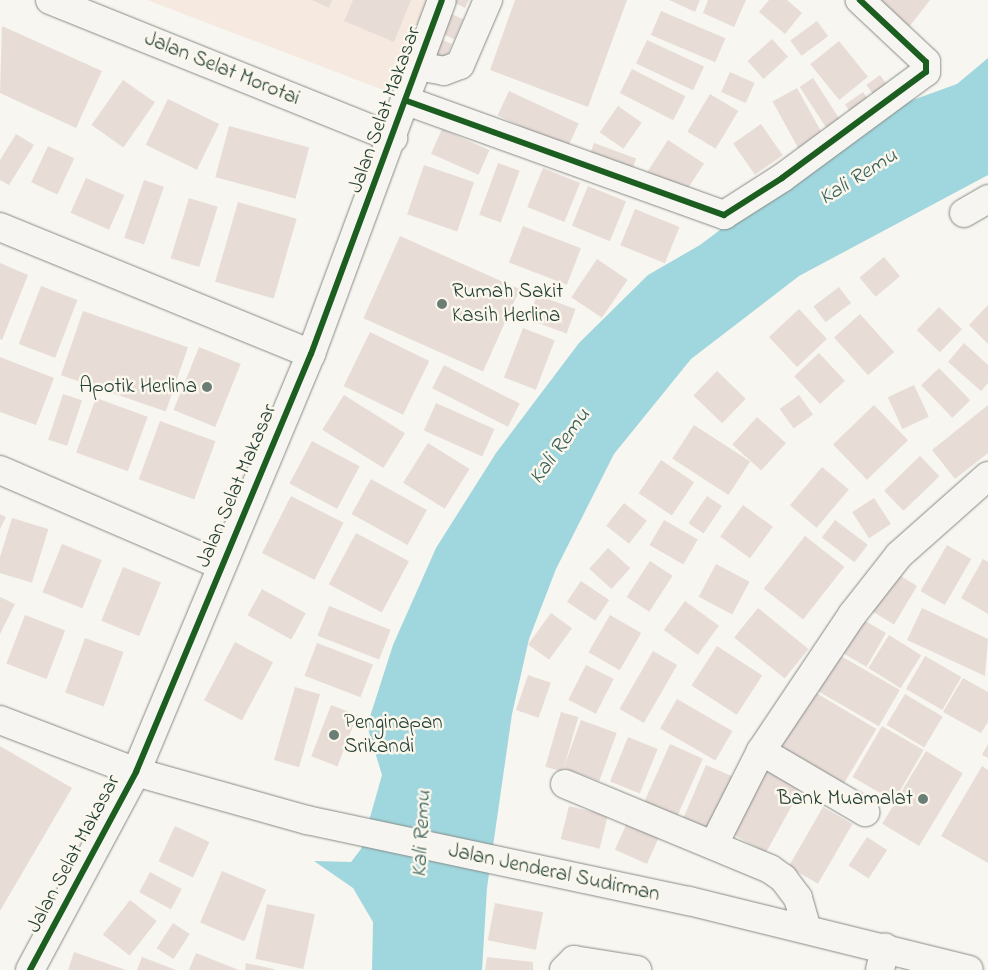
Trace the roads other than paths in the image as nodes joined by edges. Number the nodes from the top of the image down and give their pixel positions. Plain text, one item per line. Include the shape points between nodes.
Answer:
1 (50, 0) edge
2 (442, 0) edge
3 (488, 0) edge
4 (860, 0) edge
5 (417, 66) junction
6 (407, 101) junction
7 (393, 138) junction
8 (988, 199) edge
9 (964, 213) dead end
10 (0, 227) edge
11 (311, 354) junction
12 (0, 470) edge
13 (988, 476) edge
14 (221, 565) junction
15 (0, 720) edge
16 (761, 751) junction
17 (136, 772) junction
18 (565, 784) dead end
19 (865, 812) dead end
20 (714, 844) junction
21 (807, 929) junction
22 (882, 959) edge
23 (30, 970) edge
24 (564, 970) edge
25 (637, 970) edge
26 (969, 970) edge

1 - 7 street, Jalan Selat Morotai
2 - 5 street, Jalan Selat Makasar
3 - 5 street via 460,65 444,71
4 - 6 street via 926,62 926,72 782,178 724,215
5 - 6 street, Jalan Selat Makasar
6 - 7 street, Jalan Selat Makasar
7 - 11 street, Jalan Selat Makasar
8 - 9 street
10 - 11 street
11 - 14 street, Jalan Selat Makasar
12 - 14 street
13 - 16 street via 899,556 818,662
14 - 17 street, Jalan Selat Makasar
15 - 17 street, Jalan Jenderal Sudirman
16 - 19 street
16 - 20 street
17 - 21 street, Jalan Jenderal Sudirman via 307,820
17 - 23 street, Jalan Selat Makasar
18 - 20 street
20 - 21 street via 783,878 798,898
21 - 22 street, Jalan Jenderal Sudirman
22 - 26 street, Jalan Jenderal Sudirman
24 - 25 street via 574,960

